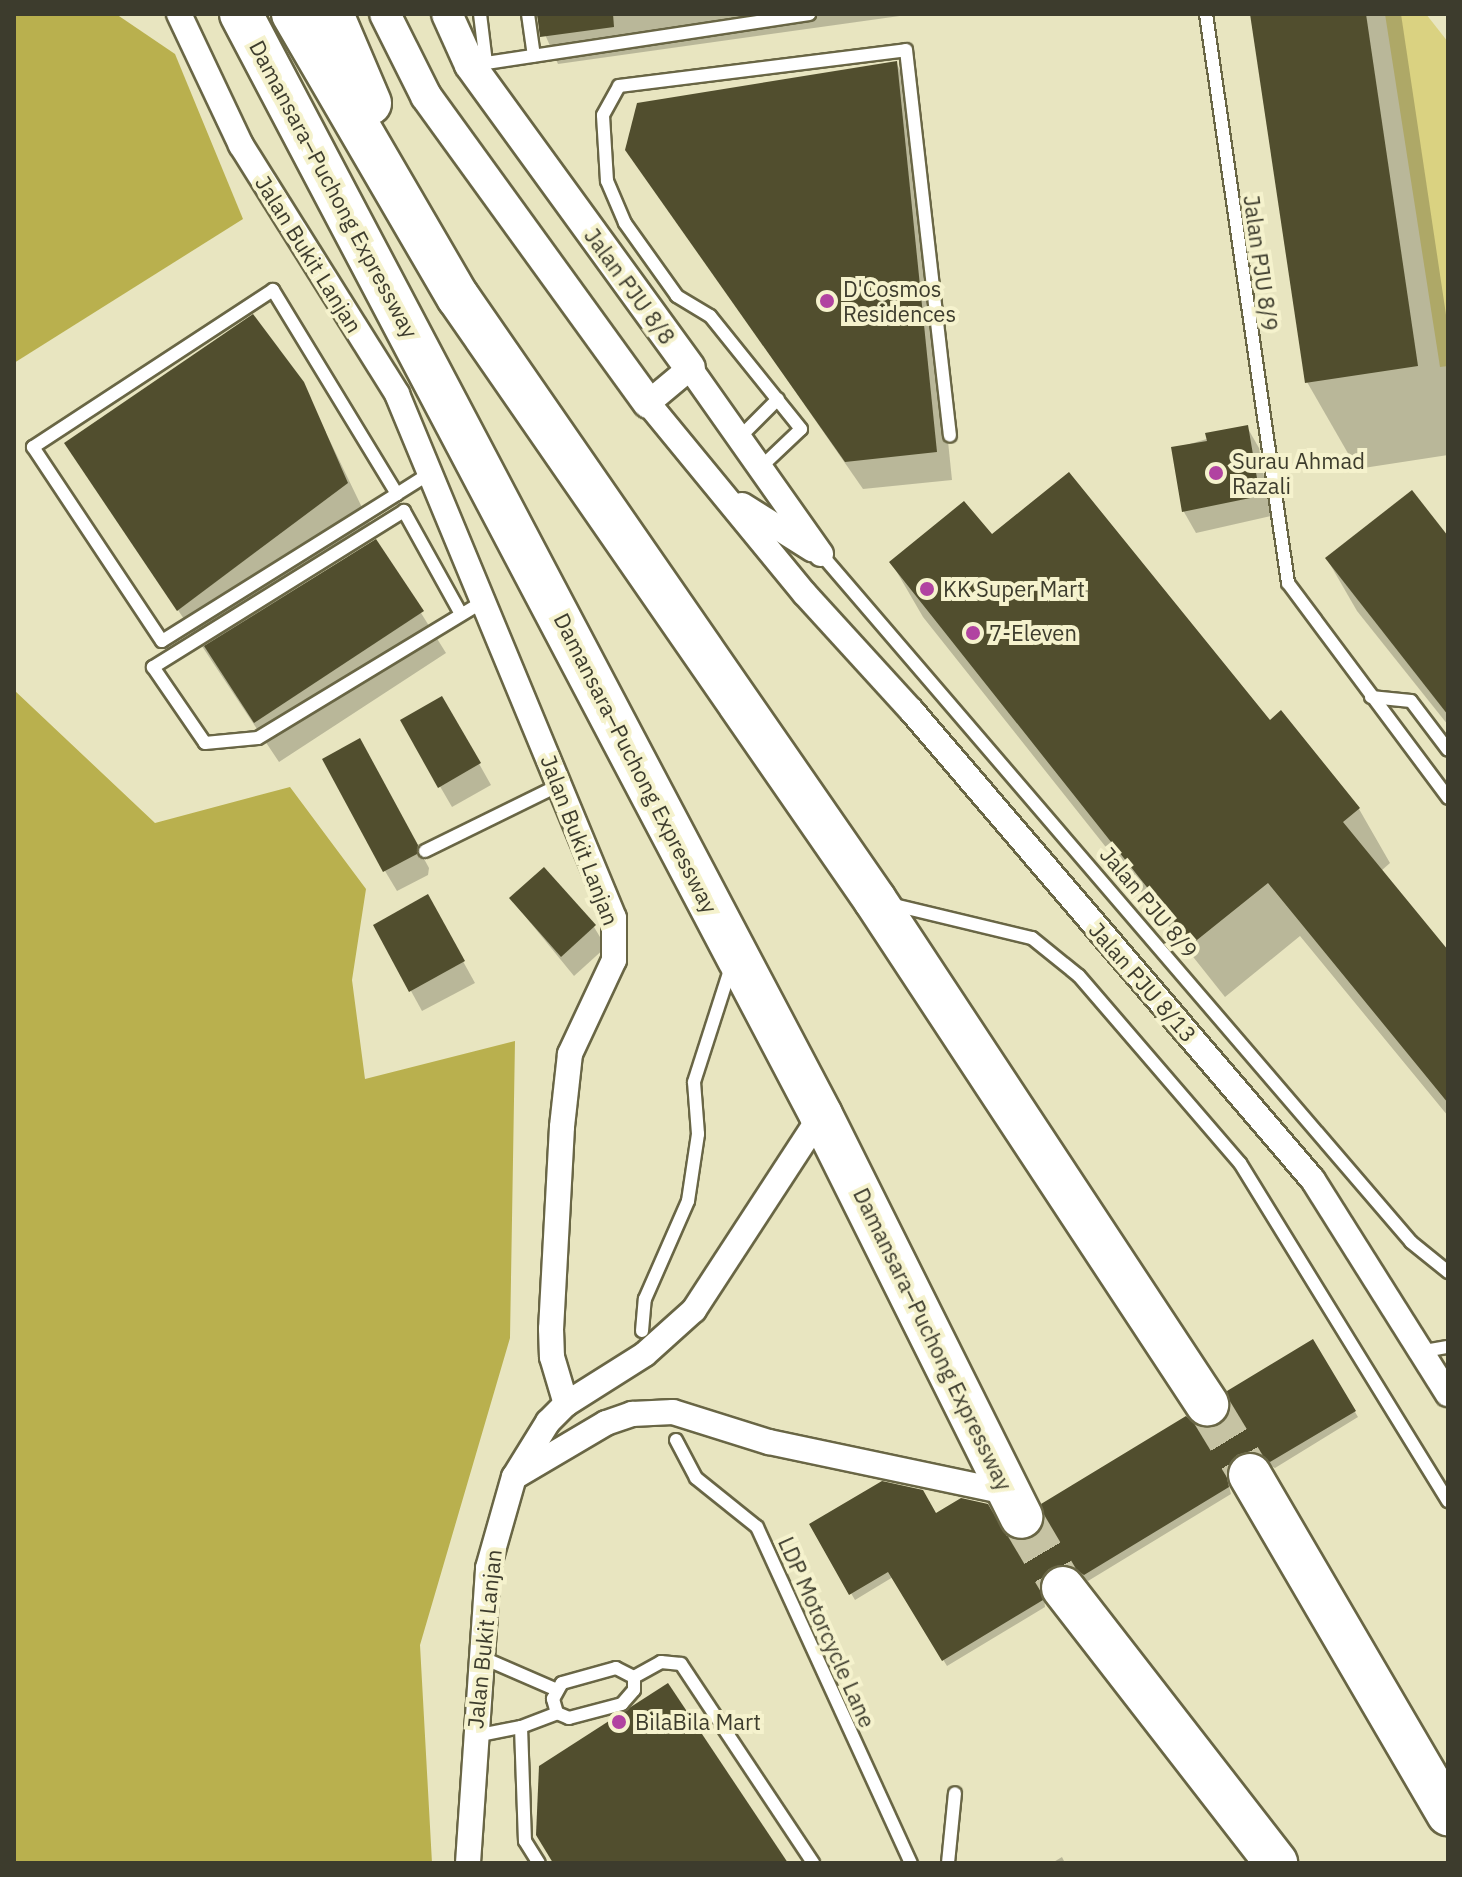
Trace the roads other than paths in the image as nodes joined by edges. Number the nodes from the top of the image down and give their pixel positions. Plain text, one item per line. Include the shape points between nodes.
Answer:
1 (179, 14) edge
2 (241, 14) edge
3 (293, 14) edge
4 (332, 14) edge
5 (385, 14) edge
6 (447, 14) edge
7 (480, 14) edge
8 (528, 14) edge
9 (809, 14) edge
10 (1206, 14) edge
11 (534, 56) junction
12 (478, 64) junction
13 (458, 297) junction
14 (690, 368) junction
15 (778, 399) junction
16 (648, 403) junction
17 (950, 435) dead end
18 (739, 438) junction
19 (700, 466) junction
20 (432, 472) junction
21 (764, 473) junction
22 (397, 494) junction
23 (787, 532) junction
24 (821, 554) junction
25 (805, 594) junction
26 (484, 601) junction
27 (461, 614) junction
28 (1371, 697) junction
29 (1448, 750) edge
30 (559, 785) junction
31 (1448, 798) edge
32 (425, 851) dead end
33 (875, 900) junction
34 (735, 955) junction
35 (821, 1115) junction
36 (1448, 1272) edge
37 (642, 1331) dead end
38 (1448, 1347) edge
39 (1419, 1352) junction
40 (1448, 1394) edge
41 (566, 1404) junction
42 (1207, 1404) tunnel mouth
43 (676, 1440) dead end
44 (1250, 1475) tunnel mouth
45 (514, 1477) junction
46 (1448, 1501) edge
47 (1015, 1505) joint
48 (1063, 1588) tunnel mouth
49 (481, 1657) junction
50 (634, 1677) junction
51 (555, 1689) junction
52 (557, 1713) junction
53 (521, 1727) junction
54 (474, 1736) junction
55 (955, 1793) dead end
56 (1448, 1814) edge
57 (468, 1863) edge
58 (539, 1863) edge
59 (813, 1863) edge
60 (911, 1863) edge
61 (948, 1863) edge
62 (1276, 1863) edge

1 - 20 street, Jalan Bukit Lanjan via 241,145 397,394
2 - 34 highway, Damansara–Puchong Expressway
3 - 13 highway, Damansara–Puchong Expressway
4 - 13 highway
5 - 16 street via 426,96
6 - 12 street, Jalan PJU 8/8
7 - 12 lane
8 - 11 lane
9 - 11 lane
10 - 28 lane, Jalan PJU 8/9 via 1284,569 1303,609
11 - 12 lane
12 - 14 street, Jalan PJU 8/8
13 - 33 highway, Damansara–Puchong Expressway
14 - 16 street
14 - 18 street, Jalan PJU 8/8
15 - 17 lane via 710,316 677,296 625,223 607,181 603,115 619,86 906,50
15 - 18 lane
15 - 21 lane via 801,429
16 - 19 street
18 - 21 street, Jalan PJU 8/8
19 - 23 street via 755,517
19 - 25 street, Jalan PJU 8/13
20 - 22 lane
20 - 26 street, Jalan Bukit Lanjan
21 - 23 street
21 - 24 street, Jalan PJU 8/8
22 - 22 lane via 162,641 33,447 273,290
23 - 24 street
23 - 25 street
24 - 36 lane, Jalan PJU 8/9 via 1411,1242
25 - 39 street, Jalan PJU 8/13 via 1313,1180
26 - 27 lane
26 - 30 street, Jalan Bukit Lanjan
27 - 27 lane via 258,738 205,743 153,667 404,511
28 - 29 lane via 1411,701
28 - 31 lane, Jalan PJU 8/9
30 - 32 lane
30 - 41 street, Jalan Bukit Lanjan via 618,938 604,989 570,1054 565,1098 551,1329 552,1357
33 - 42 highway, Damansara–Puchong Expressway
33 - 46 lane via 1032,938 1079,976 1240,1163
34 - 35 highway, Damansara–Puchong Expressway
34 - 37 lane via 694,1082 698,1134 688,1201 645,1299
35 - 41 street via 694,1310 645,1354
35 - 47 highway, Damansara–Puchong Expressway
38 - 39 lane
39 - 40 street, Jalan PJU 8/13
41 - 45 street, Jalan Bukit Lanjan via 534,1441
43 - 60 lane, LDP Motorcycle Lane via 696,1478 757,1527
44 - 56 highway
45 - 47 street via 606,1423 632,1414 673,1412
45 - 49 street, Jalan Bukit Lanjan via 488,1568
48 - 62 highway
49 - 51 lane
49 - 54 street, Jalan Bukit Lanjan
50 - 51 lane via 616,1668
50 - 52 lane via 634,1690 622,1704 569,1718
50 - 59 lane via 661,1662 681,1664
51 - 52 lane
52 - 53 lane
53 - 54 lane
53 - 58 lane via 525,1841
54 - 57 street, Jalan Bukit Lanjan
55 - 61 lane

